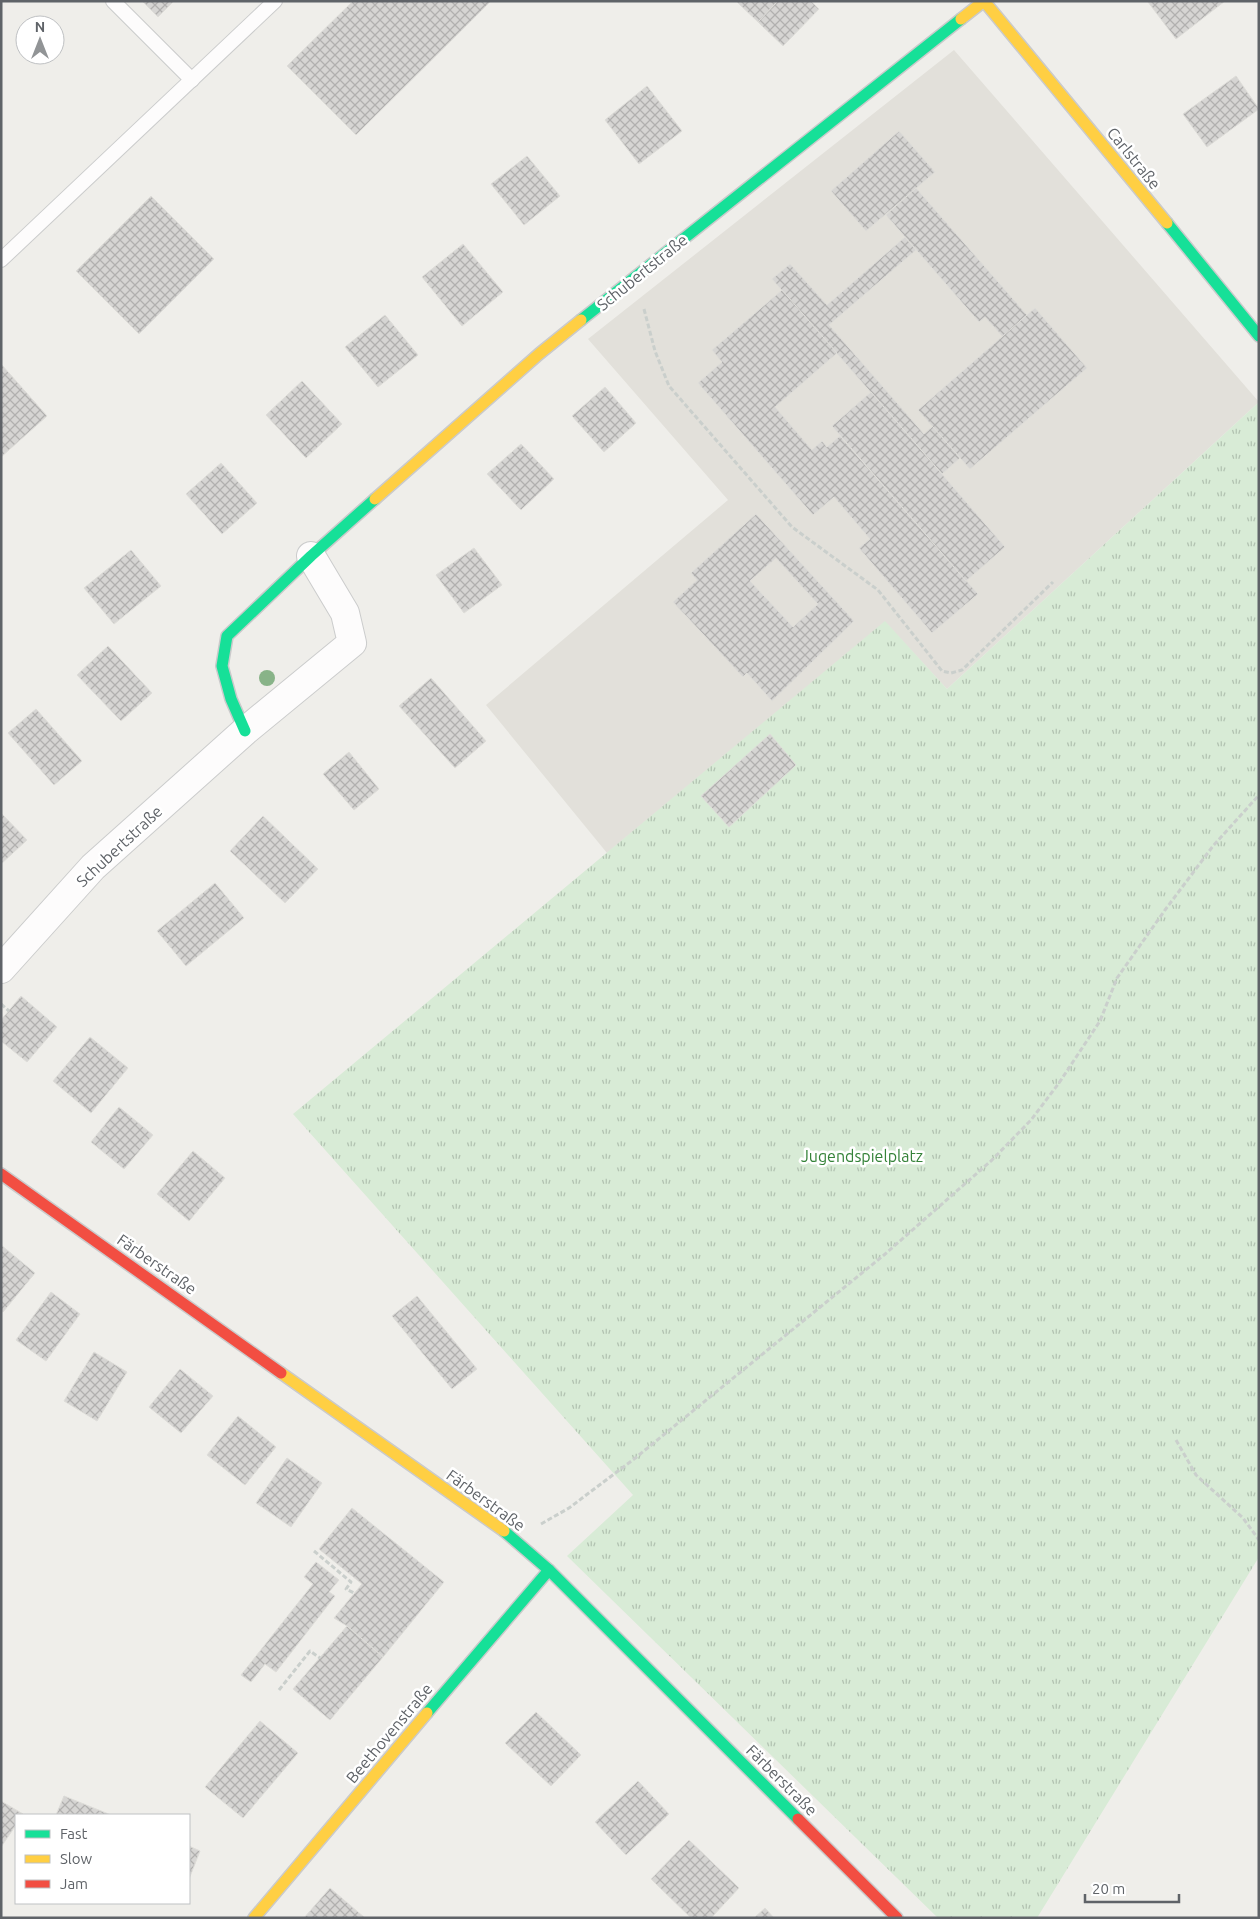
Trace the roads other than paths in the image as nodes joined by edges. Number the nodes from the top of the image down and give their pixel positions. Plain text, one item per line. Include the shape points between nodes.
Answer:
1 (113, 1) edge
2 (275, 1) edge
3 (984, 1) edge
4 (192, 80) junction
5 (1, 260) edge
6 (1259, 336) edge
7 (311, 556) junction
8 (245, 731) junction
9 (1, 969) edge
10 (1, 1174) edge
11 (549, 1570) junction
12 (254, 1918) edge
13 (897, 1918) edge

1 - 4 lane
2 - 4 lane
3 - 6 street, Carlstraße
3 - 7 street, Schubertstraße via 539,354
4 - 5 lane
7 - 8 street, Schubertstraße via 227,636 222,666 231,699
7 - 8 street, Schubertstraße via 345,613 352,643
8 - 9 street, Schubertstraße via 93,867
10 - 11 street, Färberstraße via 515,1539
11 - 12 street, Beethovenstraße
11 - 13 street, Färberstraße

